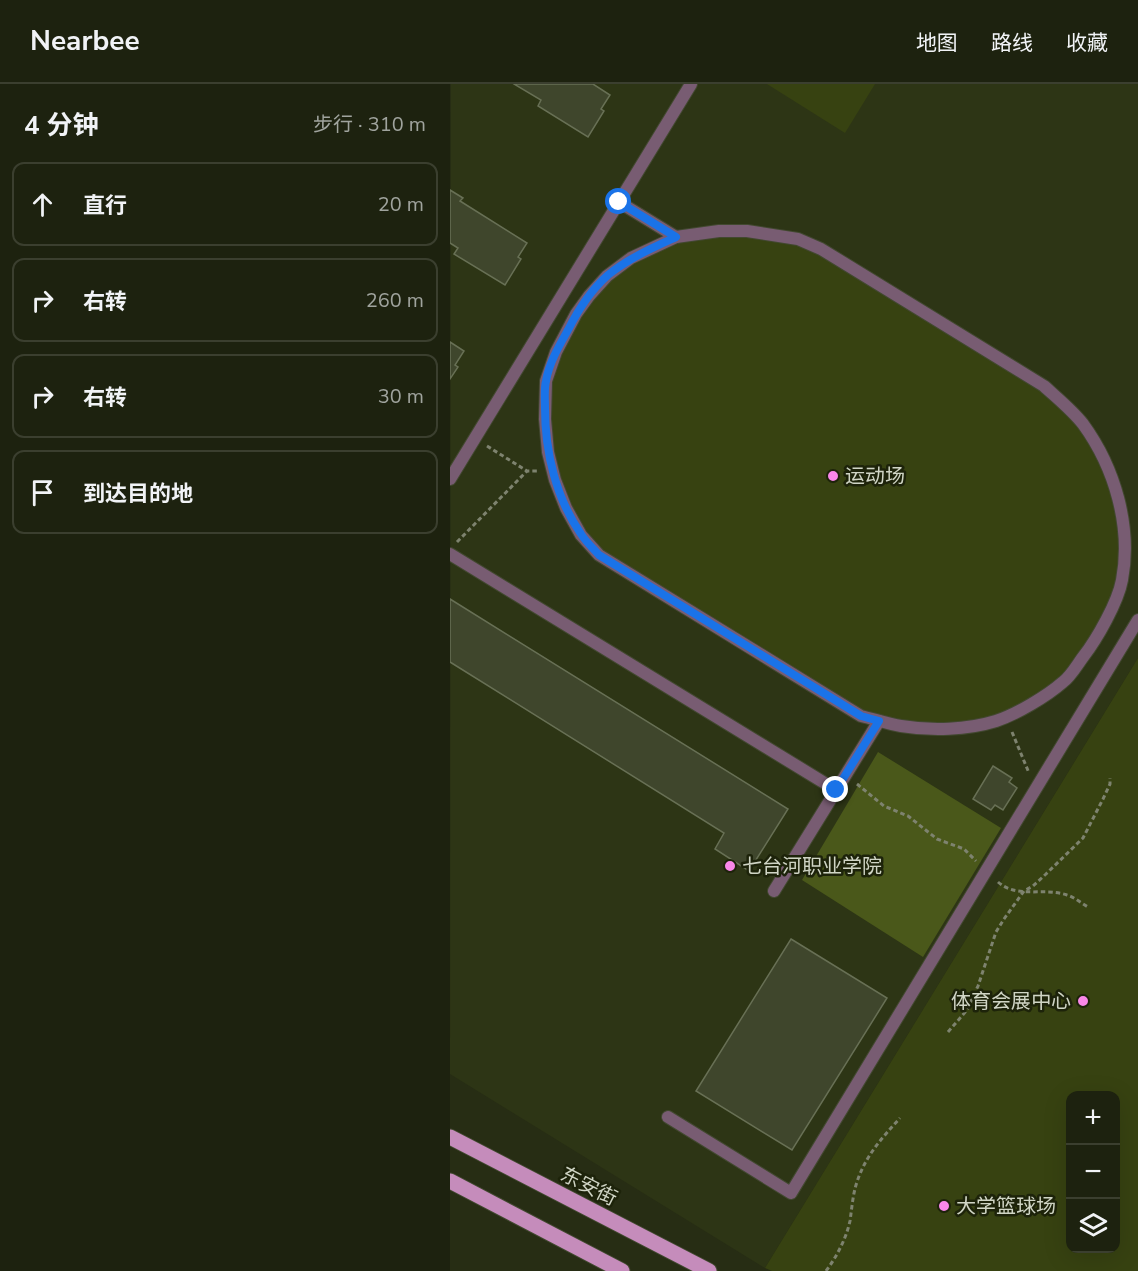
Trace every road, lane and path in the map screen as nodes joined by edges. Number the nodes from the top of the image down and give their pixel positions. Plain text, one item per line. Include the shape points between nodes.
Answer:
1 (691, 84) edge
2 (619, 202) junction
3 (676, 237) junction
4 (475, 438) junction
5 (527, 471) junction
6 (553, 472) junction
7 (450, 479) edge
8 (450, 549) edge
9 (450, 554) edge
10 (1138, 620) edge
11 (1006, 716) junction
12 (879, 721) junction
13 (846, 776) junction
14 (1110, 778) dead end
15 (1036, 788) junction
16 (836, 790) junction
17 (986, 871) junction
18 (774, 891) dead end
19 (1024, 891) junction
20 (1088, 907) dead end
21 (948, 1032) dead end
22 (668, 1117) dead end
23 (900, 1118) dead end
24 (450, 1137) edge
25 (450, 1181) edge
26 (622, 1271) edge
27 (709, 1271) edge
28 (826, 1271) edge

1 - 2 street
2 - 3 street
2 - 4 street
3 - 6 street via 631,258 607,276 576,314 556,352 546,381 545,419
3 - 11 street via 747,231 798,239 821,249 1044,386 1083,424 1117,493 1125,548 1122,582 1104,625 1065,681
4 - 5 path
4 - 7 street
5 - 6 path
5 - 8 path
6 - 12 street via 566,508 581,535 599,555 861,716
9 - 16 street
10 - 15 street
11 - 12 street via 942,729
11 - 15 path
12 - 13 street
13 - 16 street
13 - 17 path via 884,806 908,816 937,839 964,849
14 - 19 path via 1083,838
15 - 17 street
16 - 18 street
17 - 19 path via 1008,889
17 - 22 street via 791,1194
19 - 20 path via 1069,895
19 - 21 path via 996,932 967,1010
23 - 28 path via 868,1155 857,1181 849,1223
24 - 27 main road, 东安街
25 - 26 main road

